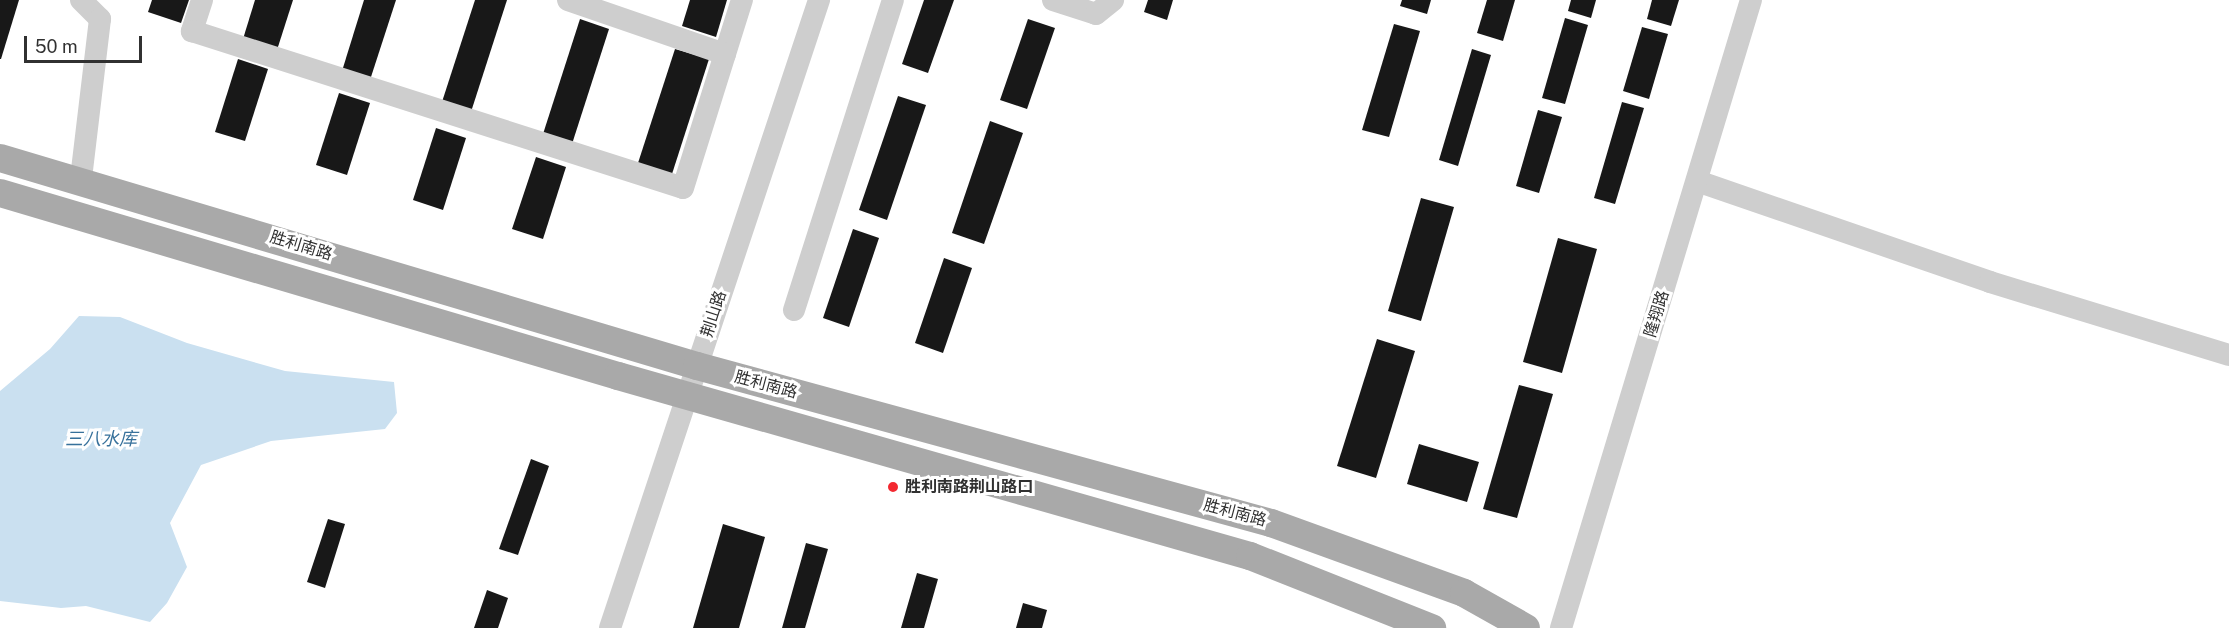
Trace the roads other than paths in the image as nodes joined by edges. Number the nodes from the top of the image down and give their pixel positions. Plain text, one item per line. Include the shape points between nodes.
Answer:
1 (81, 0) edge
2 (202, 0) edge
3 (568, 0) edge
4 (742, 0) edge
5 (819, 0) edge
6 (893, 0) edge
7 (1053, 0) edge
8 (1113, 0) edge
9 (1751, 0) edge
10 (725, 54) junction
11 (0, 158) edge
12 (81, 179) junction
13 (1697, 181) junction
14 (0, 193) edge
15 (794, 310) dead end
16 (2229, 355) edge
17 (697, 366) junction
18 (687, 396) junction
19 (610, 628) edge
20 (1432, 628) edge
21 (1526, 628) edge
22 (1561, 628) edge

1 - 12 street via 100,19
2 - 10 street via 192,32 683,188
3 - 10 street
4 - 10 street
5 - 17 street, 荆山路
6 - 15 street
7 - 8 street via 1096,14
9 - 13 street, 隆翔路
11 - 12 main road, 胜利南路
12 - 17 main road, 胜利南路
13 - 16 street via 1990,282
13 - 22 street, 隆翔路
14 - 18 main road, 胜利南路
17 - 18 street, 荆山路
17 - 21 main road, 胜利南路 via 1271,523 1464,593
18 - 19 street, 荆山路
18 - 20 main road, 胜利南路 via 1251,556

